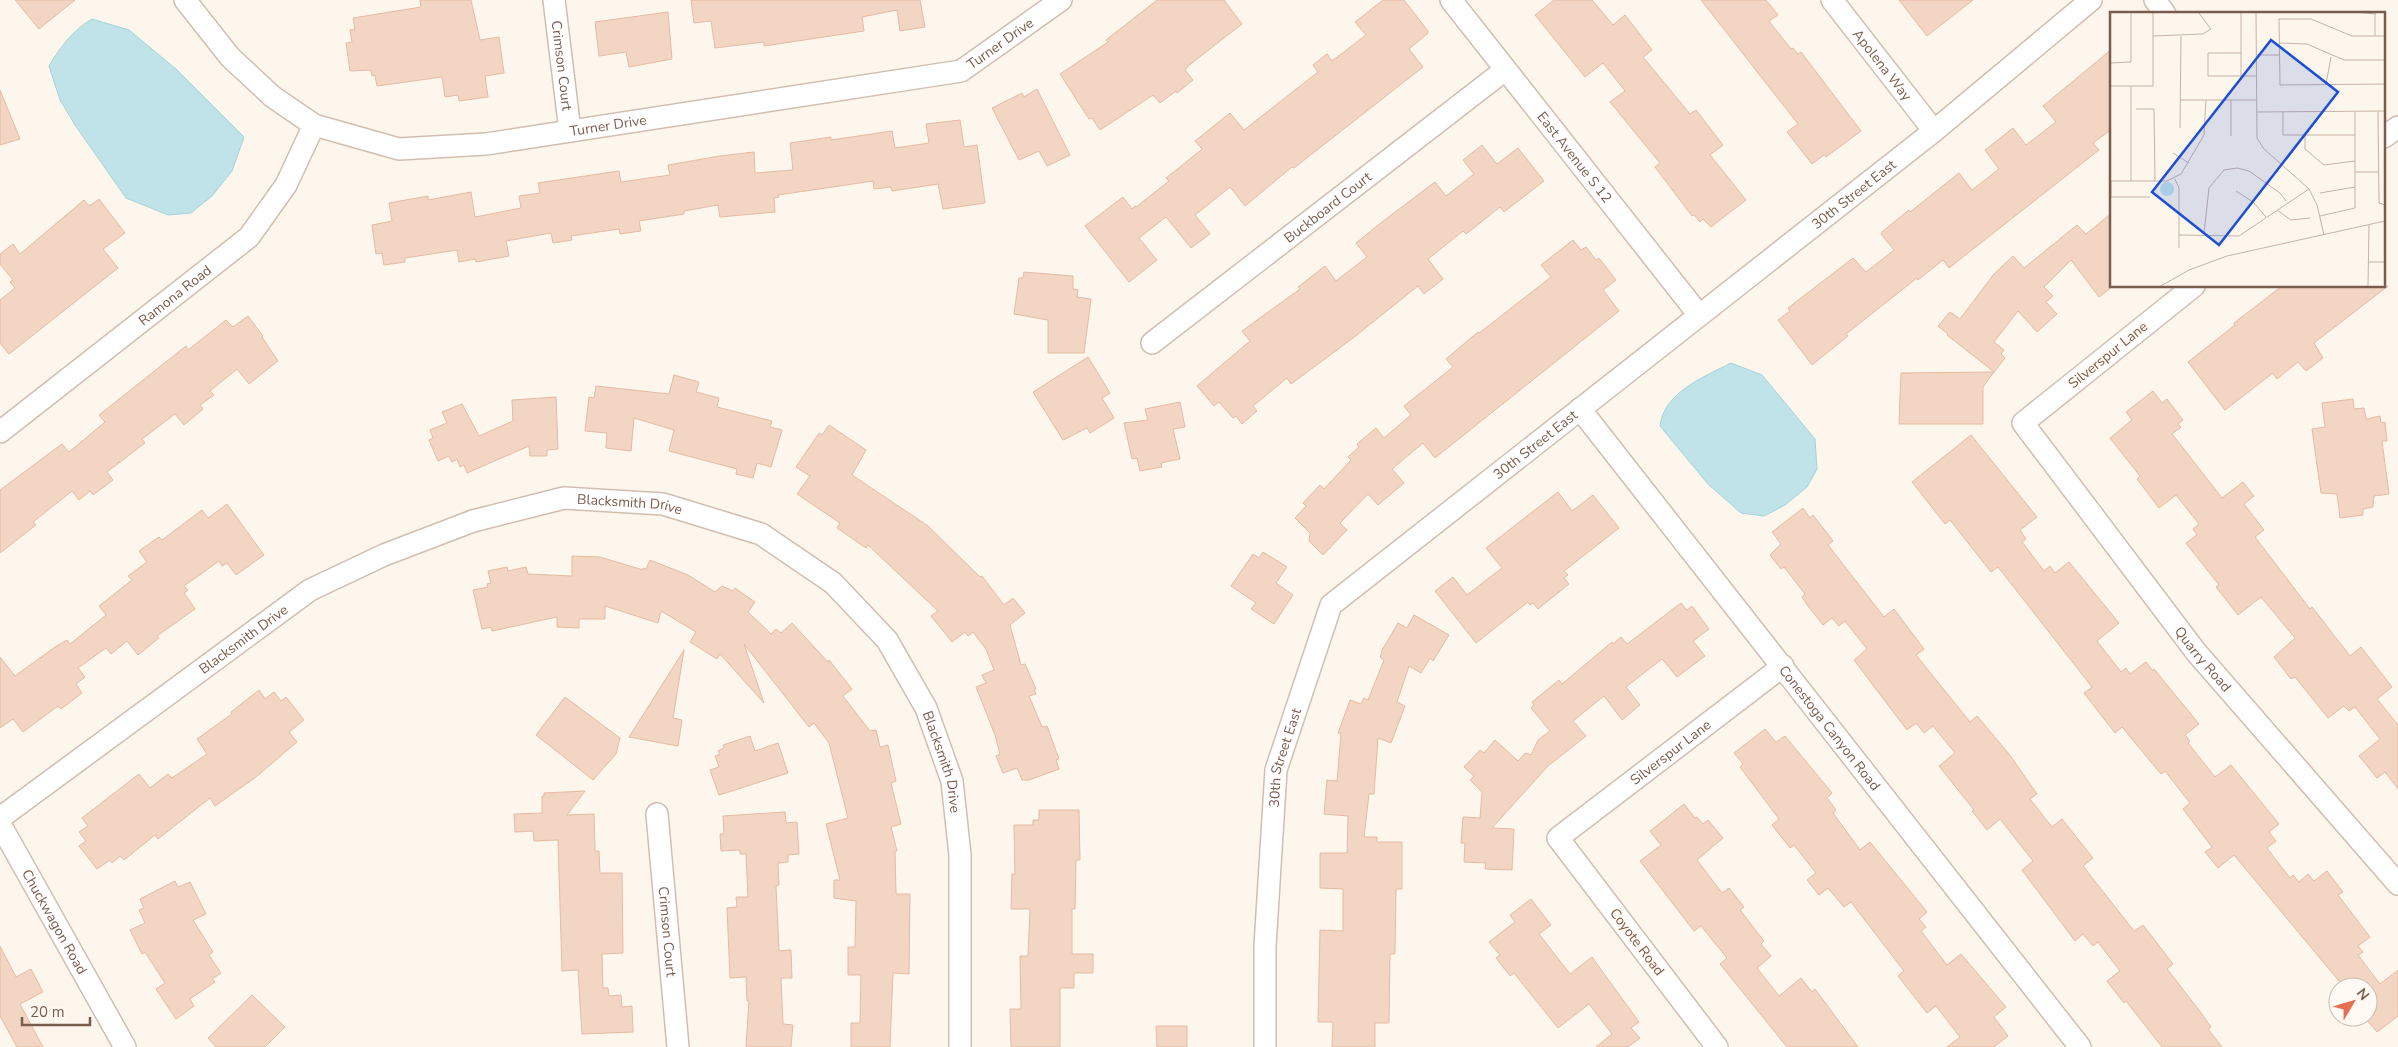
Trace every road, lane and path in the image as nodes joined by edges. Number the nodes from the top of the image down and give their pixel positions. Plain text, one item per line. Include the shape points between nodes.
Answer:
1 (185, 0) edge
2 (554, 0) edge
3 (1061, 0) edge
4 (1451, 0) edge
5 (1832, 0) edge
6 (2091, 0) edge
7 (2155, 0) edge
8 (2164, 12) edge
9 (1505, 70) junction
10 (314, 125) junction
11 (2398, 127) edge
12 (570, 131) junction
13 (1934, 131) junction
14 (2386, 136) edge
15 (2192, 288) edge
16 (1699, 315) junction
17 (1152, 343) dead end
18 (1580, 409) junction
19 (2023, 423) joint
20 (0, 432) edge
21 (1783, 666) junction
22 (657, 814) dead end
23 (0, 818) edge
24 (0, 824) edge
25 (1558, 838) joint
26 (2394, 872) edge
27 (125, 1047) edge
28 (678, 1047) edge
29 (960, 1047) edge
30 (1265, 1047) edge
31 (1717, 1047) edge
32 (2080, 1047) edge

1 - 10 street, Turner Drive via 230,57 273,97
2 - 12 street, Crimson Court
3 - 12 street, Turner Drive via 961,71
4 - 9 street, East Avenue S 12
5 - 13 street, Apolena Way
6 - 13 street, 30th Street East
7 - 8 street
9 - 16 street, East Avenue S 12
9 - 17 street, Buckboard Court
10 - 12 street, Turner Drive via 399,149 486,144
10 - 20 street, Ramona Road via 286,185 249,237
11 - 14 street
13 - 16 street, 30th Street East
15 - 19 street, Silverspur Lane
16 - 18 street, 30th Street East
18 - 21 street, Conestoga Canyon Road
18 - 30 street, 30th Street East via 1331,605 1276,770 1265,946
19 - 26 street, Quarry Road via 2196,652
21 - 25 street, Silverspur Lane
21 - 32 street, Conestoga Canyon Road
22 - 28 street, Crimson Court
23 - 29 street, Blacksmith Drive via 310,590 334,578 473,521 564,498 663,504 761,534 833,583 887,640 926,708 952,781 960,855
24 - 27 street, Chuckwagon Road
25 - 31 street, Coyote Road

